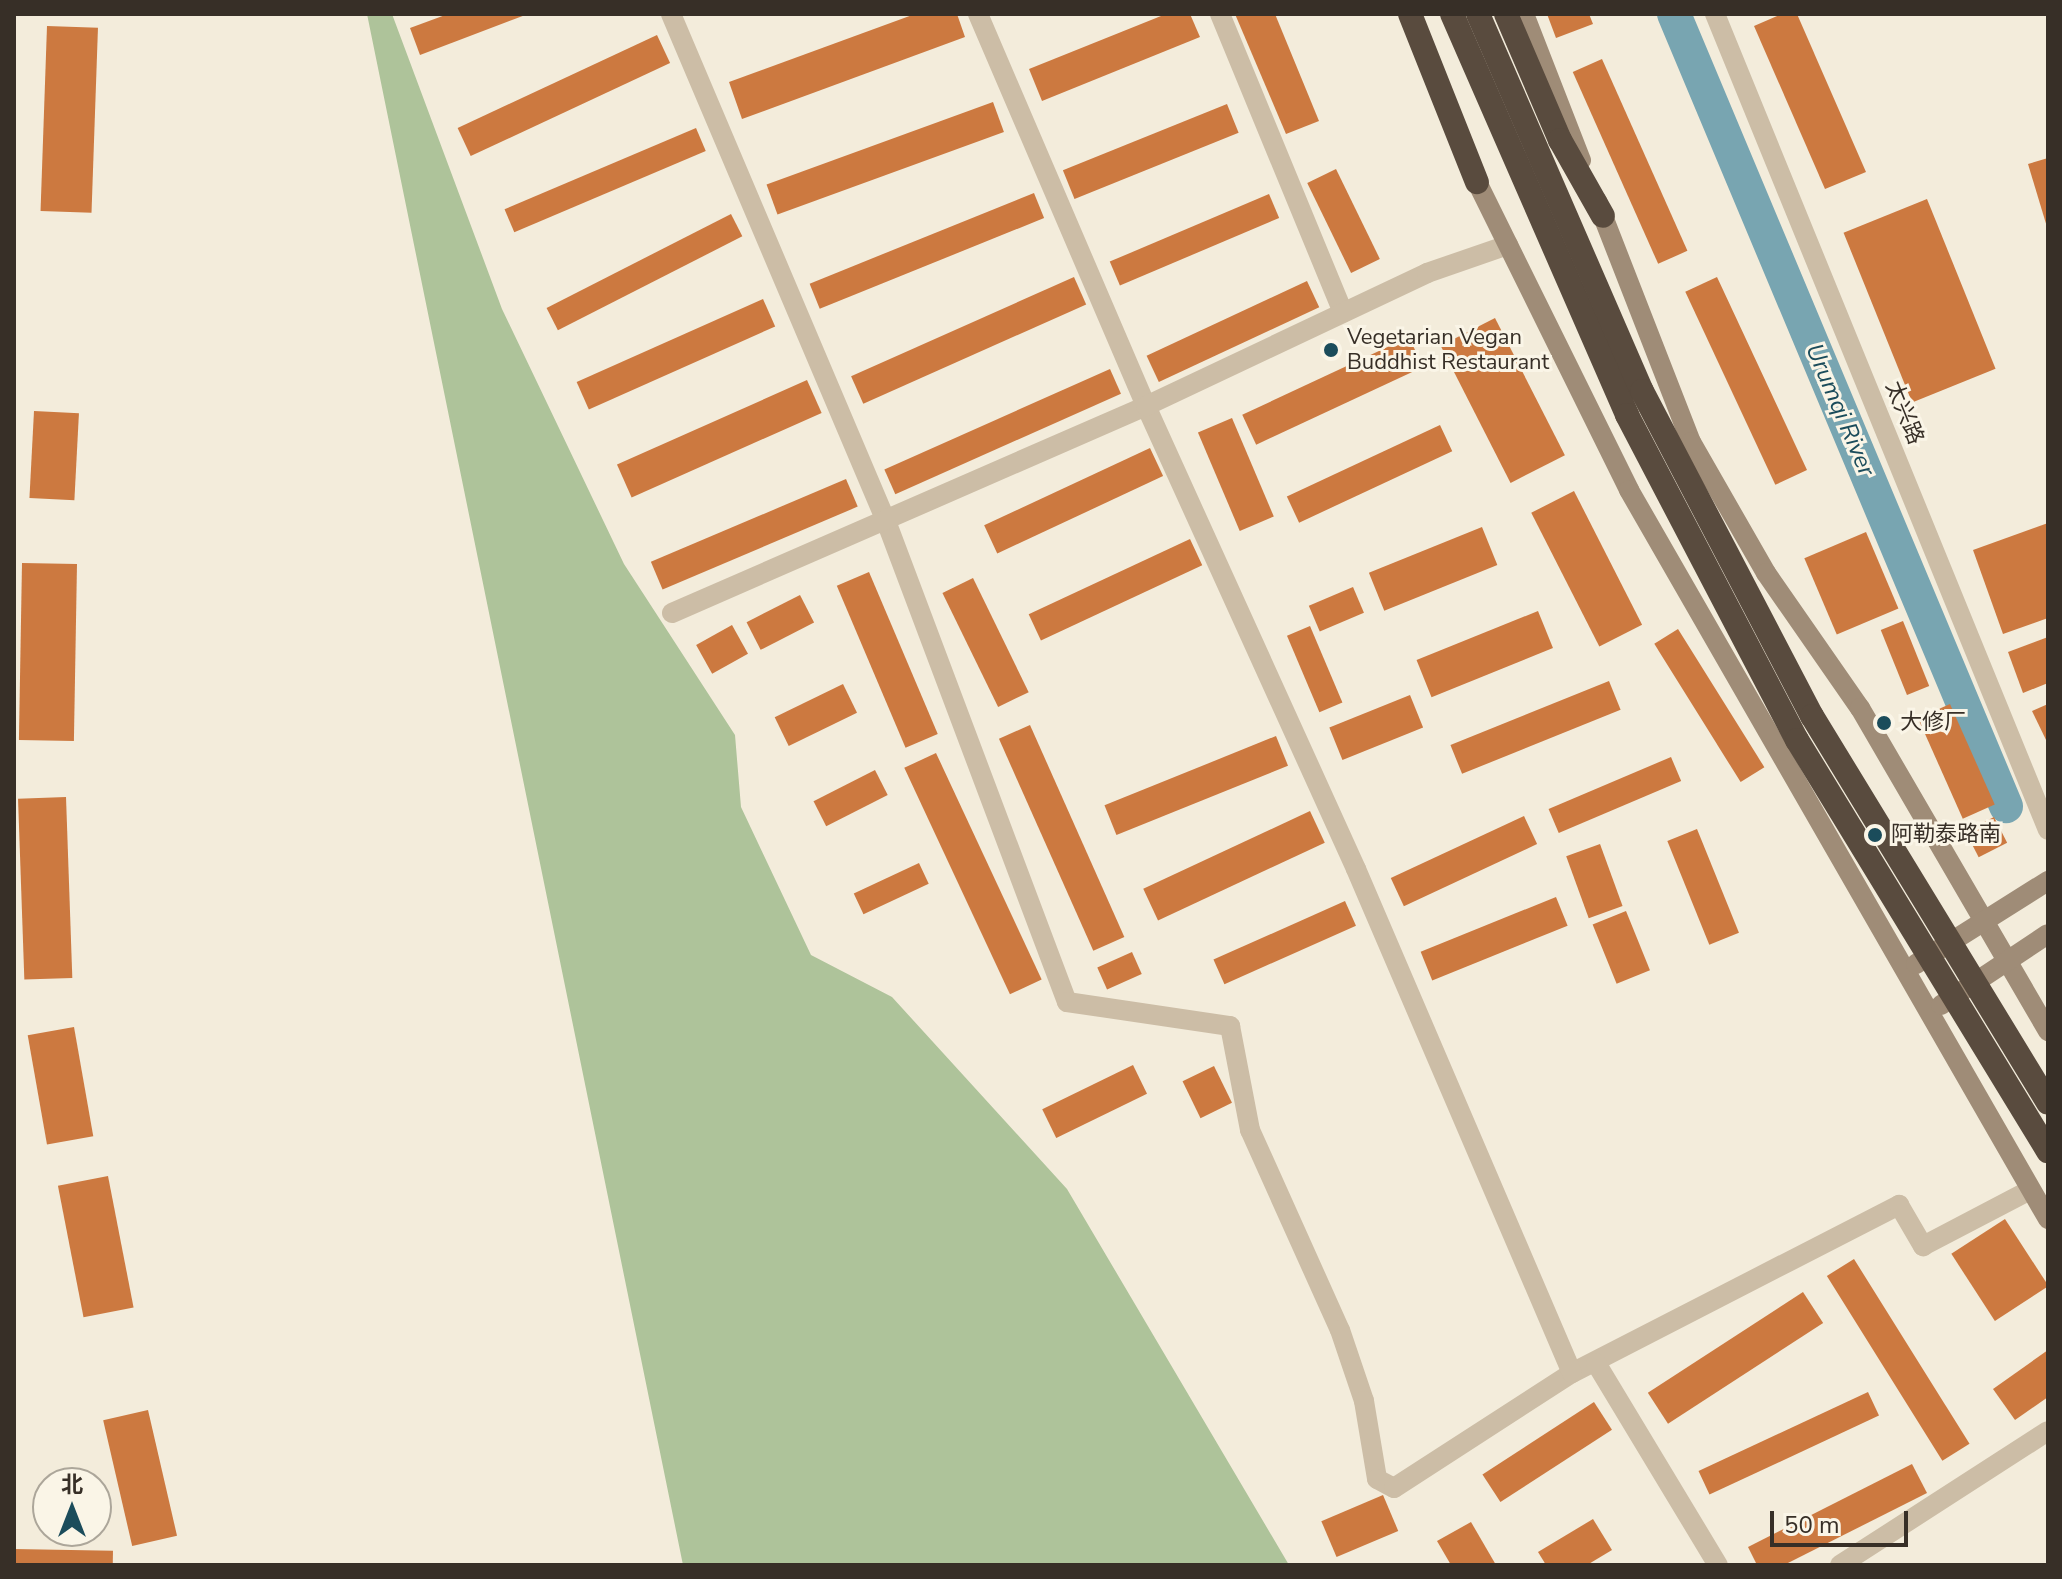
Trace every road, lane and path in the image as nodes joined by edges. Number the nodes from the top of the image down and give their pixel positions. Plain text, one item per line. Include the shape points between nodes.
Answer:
1 (671, 14) edge
2 (978, 14) edge
3 (1220, 14) edge
4 (1399, 14) edge
5 (1410, 14) edge
6 (1452, 14) edge
7 (1478, 14) edge
8 (1506, 14) edge
9 (1524, 14) edge
10 (1715, 14) edge
11 (1477, 182) junction
12 (1603, 216) junction
13 (1508, 245) junction
14 (1343, 313) junction
15 (1146, 406) junction
16 (886, 521) junction
17 (672, 613) dead end
18 (2048, 830) edge
19 (2048, 881) edge
20 (1983, 923) junction
21 (2048, 934) edge
22 (2008, 962) junction
23 (1906, 970) junction
24 (1931, 1012) junction
25 (2048, 1031) edge
26 (2048, 1103) edge
27 (2048, 1152) edge
28 (2030, 1190) junction
29 (2048, 1219) edge
30 (1596, 1363) junction
31 (1572, 1373) junction
32 (2048, 1431) edge
33 (1718, 1565) edge
34 (1840, 1565) edge

1 - 16 street
2 - 15 street
3 - 14 street
4 - 11 main road via 1433,97
5 - 11 highway
6 - 27 highway, bridge via 1627,415 1782,712
7 - 26 highway, bridge via 1642,391 1805,702
8 - 12 highway via 1560,140
9 - 12 main road
10 - 18 street, 太兴路
11 - 13 main road
12 - 20 main road via 1691,442 1766,573 1860,708
13 - 14 street via 1427,273
13 - 23 main road via 1629,490
14 - 15 street
15 - 16 street
15 - 31 street via 1356,869
16 - 17 street
16 - 31 street via 1067,1002 1230,1026 1250,1130 1340,1330 1364,1401 1377,1479 1394,1488
19 - 20 main road
20 - 22 main road
20 - 23 main road
21 - 22 main road
22 - 24 main road
22 - 25 main road
23 - 24 main road
24 - 28 main road
28 - 29 main road
28 - 30 street via 1923,1246 1899,1205
30 - 31 street
30 - 33 street
32 - 34 street

